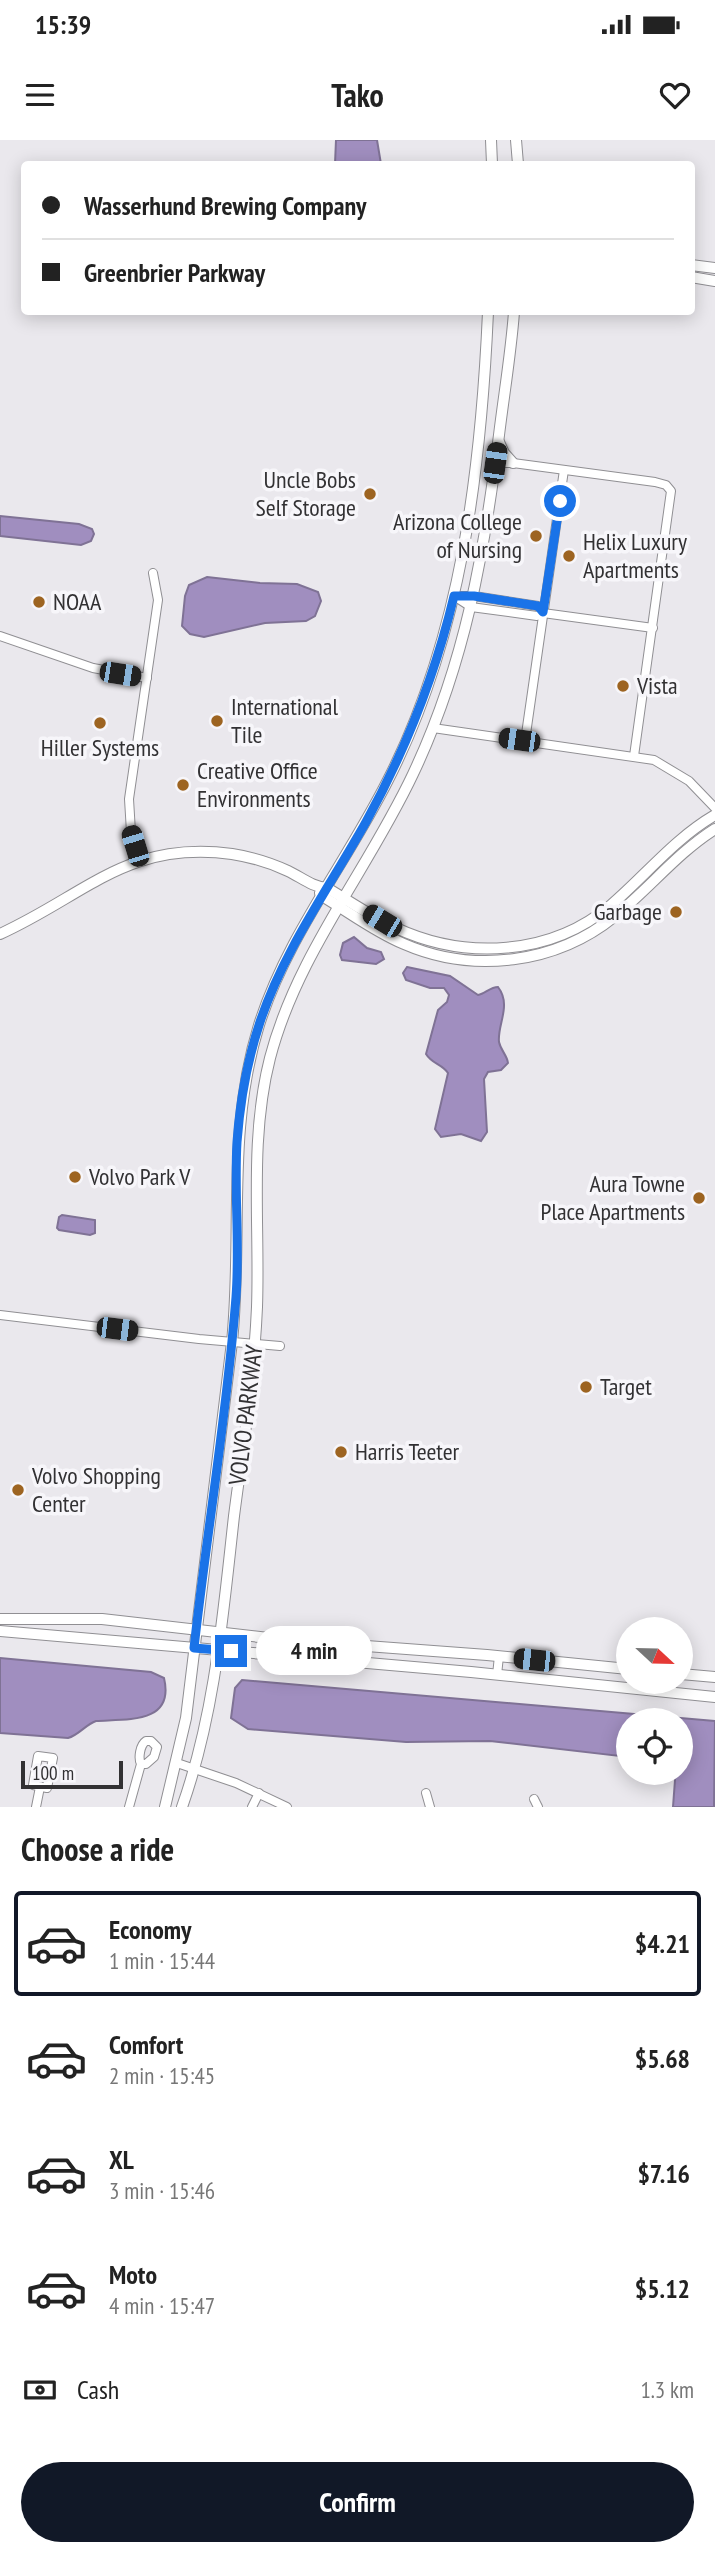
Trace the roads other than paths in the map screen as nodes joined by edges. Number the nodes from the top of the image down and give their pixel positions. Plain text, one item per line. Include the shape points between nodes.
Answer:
1 (491, 140) edge
2 (516, 140) edge
3 (492, 161) edge
4 (518, 161) edge
5 (695, 265) edge
6 (715, 268) edge
7 (695, 278) edge
8 (715, 281) edge
9 (488, 315) edge
10 (514, 315) edge
11 (485, 364) junction
12 (499, 437) junction
13 (495, 463) junction
14 (513, 463) junction
15 (564, 470) junction
16 (153, 573) dead end
17 (454, 596) junction
18 (473, 601) junction
19 (543, 612) junction
20 (653, 628) junction
21 (0, 636) edge
22 (147, 678) junction
23 (433, 728) junction
24 (525, 741) junction
25 (634, 756) junction
26 (715, 808) edge
27 (715, 816) edge
28 (715, 830) edge
29 (715, 839) edge
30 (677, 858) junction
31 (140, 860) junction
32 (322, 890) junction
33 (341, 902) junction
34 (0, 934) edge
35 (0, 1315) edge
36 (232, 1342) junction
37 (255, 1344) junction
38 (280, 1346) dead end
39 (0, 1619) edge
40 (197, 1629) junction
41 (0, 1632) edge
42 (221, 1632) junction
43 (194, 1648) junction
44 (218, 1650) junction
45 (487, 1655) junction
46 (499, 1656) junction
47 (616, 1668) edge
48 (485, 1674) junction
49 (497, 1675) junction
50 (693, 1675) edge
51 (715, 1677) edge
52 (715, 1697) edge
53 (177, 1763) junction
54 (141, 1764) dead end
55 (195, 1769) junction
56 (40, 1787) dead end
57 (259, 1793) junction
58 (426, 1793) dead end
59 (36, 1807) edge
60 (129, 1807) edge
61 (165, 1807) edge
62 (182, 1807) edge
63 (252, 1807) edge
64 (287, 1807) edge
65 (430, 1807) edge

1 - 3 main road
2 - 4 main road
5 - 6 main road
7 - 8 main road
9 - 11 main road, VOLVO PARKWAY
10 - 12 main road, VOLVO PARKWAY
11 - 13 main road via 488,378 481,451
11 - 17 main road, VOLVO PARKWAY
12 - 13 main road, VOLVO PARKWAY
12 - 14 main road
13 - 14 street
13 - 18 main road, VOLVO PARKWAY
14 - 15 street
15 - 19 street
15 - 20 street via 668,487 671,495
16 - 22 street via 158,600
17 - 18 street
17 - 32 main road, VOLVO PARKWAY via 405,743 377,801
18 - 19 street via 537,617
18 - 23 main road, VOLVO PARKWAY
19 - 20 street
19 - 24 street
20 - 25 street
21 - 22 street via 93,668
22 - 31 street via 129,799 131,832
23 - 24 street
23 - 33 main road, VOLVO PARKWAY via 396,809
24 - 25 street
25 - 26 street via 668,767
27 - 33 main road via 682,837 603,911 571,930 533,943 489,949 440,944
28 - 30 main road
29 - 30 main road
30 - 33 main road via 595,931 548,952 513,960 464,960 427,953 393,939
31 - 32 main road via 197,852 232,854 279,867
31 - 34 main road via 106,874
32 - 33 main road
32 - 36 main road, VOLVO PARKWAY via 278,976 247,1070 237,1143
33 - 37 main road, VOLVO PARKWAY via 294,990 265,1083 257,1155
35 - 36 street
36 - 37 street
36 - 40 main road, VOLVO PARKWAY
37 - 38 street
37 - 42 main road, VOLVO PARKWAY
39 - 40 main road via 102,1619
40 - 42 main road
40 - 43 main road, VOLVO PARKWAY
41 - 43 main road
42 - 44 main road, VOLVO PARKWAY
42 - 45 main road
43 - 44 main road
43 - 53 main road, VOLVO PARKWAY
44 - 48 main road
44 - 55 main road, VOLVO PARKWAY
45 - 46 main road
45 - 48 street
46 - 47 main road
46 - 49 street
48 - 49 main road
49 - 52 main road
50 - 51 main road
53 - 55 street
53 - 61 main road, VOLVO PARKWAY
54 - 60 street
55 - 57 street
55 - 62 main road, VOLVO PARKWAY
56 - 59 street
57 - 63 street
57 - 64 street
58 - 65 street

